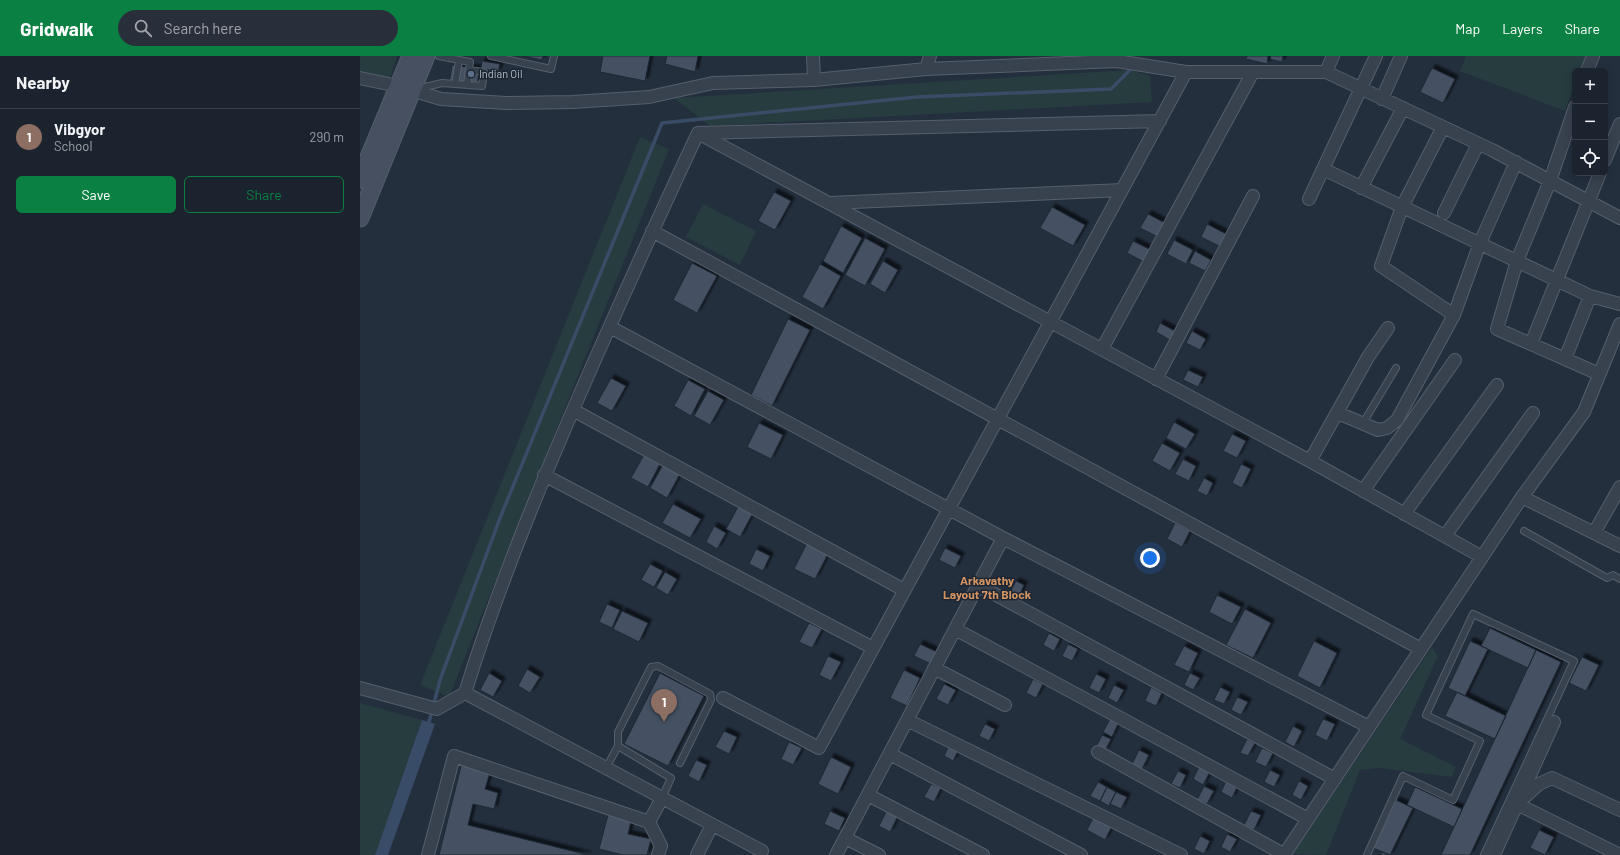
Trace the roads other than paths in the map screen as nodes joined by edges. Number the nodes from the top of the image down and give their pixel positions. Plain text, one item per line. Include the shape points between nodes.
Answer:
1 (411, 56) edge
2 (426, 56) edge
3 (439, 56) edge
4 (491, 56) edge
5 (554, 56) edge
6 (813, 56) edge
7 (930, 56) edge
8 (1333, 56) edge
9 (1376, 56) edge
10 (1401, 56) edge
11 (1593, 56) edge
12 (460, 61) junction
13 (1588, 68) edge
14 (926, 69) junction
15 (469, 70) junction
16 (1186, 72) junction
17 (1253, 72) junction
18 (1326, 72) junction
19 (360, 78) edge
20 (814, 80) junction
21 (456, 84) junction
22 (467, 85) junction
23 (404, 88) junction
24 (1360, 88) junction
25 (1382, 99) junction
26 (1403, 108) junction
27 (1572, 120) edge
28 (1160, 121) junction
29 (1443, 127) junction
30 (1615, 131) edge
31 (698, 133) junction
32 (1478, 144) junction
33 (1608, 151) edge
34 (1516, 162) junction
35 (1323, 169) junction
36 (1599, 176) edge
37 (360, 179) edge
38 (1550, 181) junction
39 (1362, 188) junction
40 (1122, 190) junction
41 (1253, 196) dead end
42 (1309, 199) dead end
43 (1588, 201) junction
44 (828, 203) junction
45 (1402, 207) junction
46 (1444, 213) dead end
47 (360, 218) edge
48 (1620, 218) edge
49 (652, 231) junction
50 (1480, 243) junction
51 (1517, 261) junction
52 (1557, 279) junction
53 (1590, 296) junction
54 (1620, 304) edge
55 (1454, 315) junction
56 (1050, 322) junction
57 (1620, 324) edge
58 (610, 327) junction
59 (1388, 328) dead end
60 (1531, 344) junction
61 (1102, 349) junction
62 (1565, 359) junction
63 (1455, 360) dead end
64 (1396, 368) dead end
65 (1599, 374) junction
66 (1156, 378) junction
67 (1497, 385) dead end
68 (573, 410) junction
69 (1338, 413) junction
70 (1533, 413) dead end
71 (998, 419) junction
72 (1363, 423) junction
73 (1310, 461) junction
74 (544, 476) junction
75 (1620, 487) edge
76 (1363, 491) junction
77 (1522, 497) junction
78 (949, 509) junction
79 (1404, 514) junction
80 (1524, 531) dead end
81 (1594, 533) junction
82 (1445, 536) junction
83 (1003, 538) junction
84 (1620, 546) edge
85 (1482, 557) junction
86 (1620, 578) edge
87 (978, 585) junction
88 (904, 590) junction
89 (955, 629) junction
90 (873, 648) junction
91 (1421, 649) junction
92 (934, 668) junction
93 (360, 688) edge
94 (465, 693) junction
95 (723, 698) dead end
96 (1005, 705) dead end
97 (907, 720) junction
98 (1554, 722) dead end
99 (1369, 727) junction
100 (618, 746) junction
101 (1098, 752) dead end
102 (890, 754) junction
103 (680, 763) dead end
104 (606, 768) junction
105 (1335, 779) junction
106 (868, 795) junction
107 (662, 798) junction
108 (1514, 802) junction
109 (1620, 810) edge
110 (1308, 819) junction
111 (649, 822) junction
112 (712, 824) junction
113 (845, 838) junction
114 (762, 851) dead end
115 (428, 855) edge
116 (658, 855) edge
117 (697, 855) edge
118 (836, 855) edge
119 (879, 855) edge
120 (983, 855) edge
121 (1080, 855) edge
122 (1181, 855) edge
123 (1284, 855) edge
124 (1367, 855) edge
125 (1484, 855) edge
126 (1494, 855) edge
127 (1620, 855) edge

1 - 23 main road
2 - 23 main road
3 - 12 lane
4 - 5 lane via 551,69
6 - 20 street
7 - 14 street
8 - 18 street
9 - 24 street
10 - 25 street
11 - 13 street
12 - 15 lane via 470,62
12 - 21 lane
14 - 16 street via 1117,61
14 - 20 street
15 - 22 lane
15 - 22 lane via 484,72 482,86
16 - 17 street
16 - 28 street
17 - 18 street
17 - 61 street
18 - 24 street
19 - 23 street
20 - 23 street via 713,83 649,97 573,102 506,103 441,99
21 - 22 lane
21 - 23 lane via 442,83
23 - 37 main road
23 - 47 main road
24 - 25 street
24 - 35 street
25 - 26 street
26 - 29 street
26 - 39 street
27 - 38 street
28 - 31 street
28 - 40 street
29 - 32 street
29 - 45 street
30 - 33 street
31 - 44 street
31 - 49 street
32 - 34 street
32 - 46 street
34 - 38 street
34 - 50 street
35 - 39 street
35 - 42 street
36 - 43 street
38 - 43 street
38 - 51 street
39 - 45 street
40 - 44 street
40 - 56 street
41 - 66 street
43 - 48 street
43 - 52 street
44 - 56 street
45 - 50 street
45 - 55 street via 1381,266
49 - 58 street
49 - 71 street
50 - 51 street
50 - 55 street
51 - 52 street
51 - 60 street via 1497,329
52 - 53 street
52 - 60 street
53 - 54 street
53 - 62 street
55 - 72 street via 1396,420 1387,428 1378,430
56 - 61 street
56 - 71 street
57 - 65 street
58 - 68 street
58 - 78 street
59 - 69 street via 1368,357
60 - 62 street
61 - 66 street
62 - 65 street
63 - 76 street
64 - 72 lane
65 - 77 street via 1584,412
66 - 73 street
67 - 79 street
68 - 74 street
68 - 88 street
69 - 72 street
69 - 73 street
70 - 82 street
71 - 78 street
71 - 91 street
73 - 76 street
74 - 90 street
74 - 94 street via 503,579
75 - 81 street
76 - 79 street
77 - 81 street
77 - 85 street
78 - 83 street
78 - 88 street
79 - 82 street
80 - 86 lane via 1607,578 1613,575
81 - 84 street
82 - 85 street
83 - 87 street
83 - 99 street
85 - 91 street
87 - 89 street
87 - 105 street
88 - 90 street
89 - 92 street
89 - 110 street
90 - 95 street via 819,748
91 - 99 street
92 - 96 street
92 - 97 street
93 - 94 street via 437,709
94 - 104 street
97 - 102 street
97 - 122 street
98 - 108 street
99 - 105 street
100 - 103 lane via 618,732 651,667 658,666 710,694 711,700
100 - 104 lane
100 - 107 lane via 671,778
101 - 123 street
102 - 106 street
102 - 121 street
104 - 107 street
105 - 110 street
106 - 113 street
106 - 120 street
107 - 111 street
107 - 112 street
108 - 109 street via 1552,778
108 - 124 lane via 1574,661 1473,614 1426,715 1480,741 1453,800 1403,776
108 - 125 lane
108 - 126 street
108 - 127 street
110 - 123 street
111 - 115 street via 454,756
111 - 116 street via 661,846
112 - 114 street
112 - 117 street
113 - 118 street
113 - 119 street

